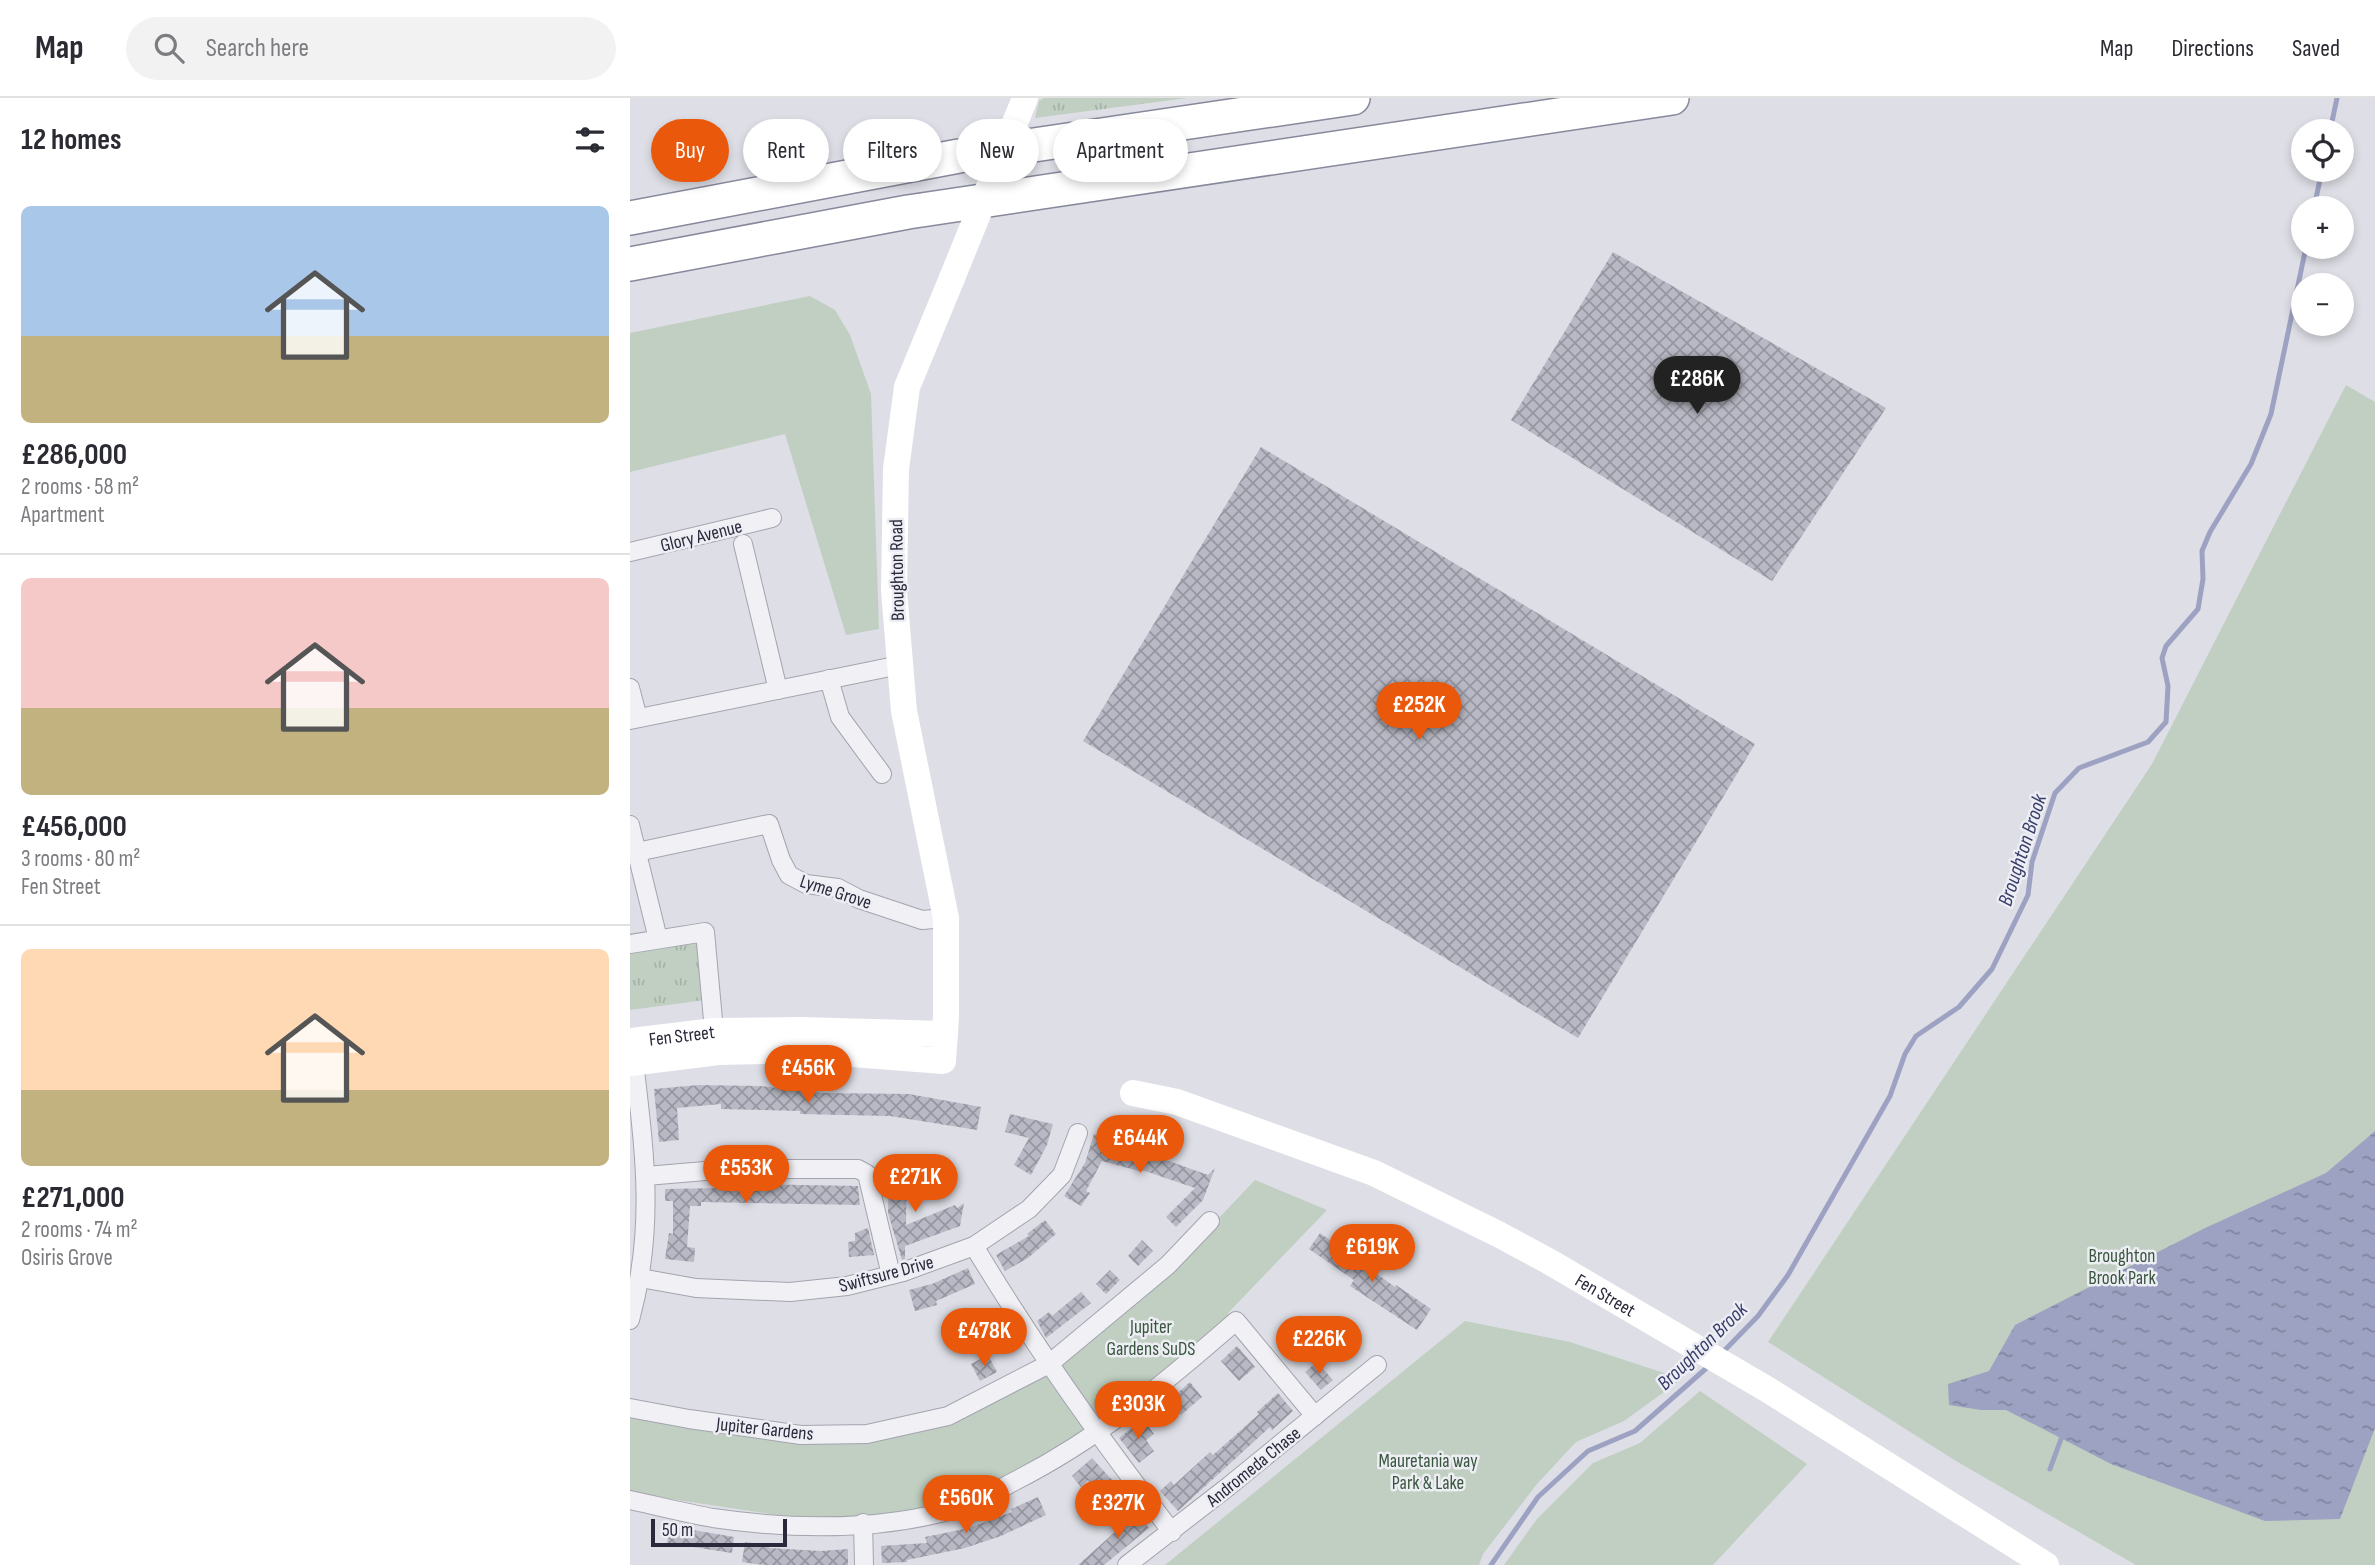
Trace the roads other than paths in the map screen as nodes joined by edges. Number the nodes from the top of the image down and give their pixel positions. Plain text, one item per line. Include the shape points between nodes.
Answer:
1 (1025, 98) edge
2 (1353, 98) edge
3 (1672, 98) edge
4 (630, 218) edge
5 (630, 264) edge
6 (772, 518) dead end
7 (743, 544) dead end
8 (630, 552) edge
9 (900, 665) junction
10 (830, 679) junction
11 (630, 688) edge
12 (778, 690) junction
13 (634, 719) edge
14 (881, 774) dead end
15 (630, 828) edge
16 (637, 852) junction
17 (946, 918) junction
18 (658, 939) junction
19 (630, 944) edge
20 (714, 1031) junction
21 (946, 1034) junction
22 (631, 1055) edge
23 (943, 1061) joint
24 (1133, 1093) dead end
25 (1077, 1133) dead end
26 (646, 1176) junction
27 (1210, 1222) dead end
28 (974, 1246) junction
29 (891, 1275) junction
30 (640, 1278) junction
31 (631, 1312) edge
32 (1049, 1364) junction
33 (1377, 1364) dead end
34 (630, 1408) edge
35 (1315, 1416) junction
36 (1097, 1434) junction
37 (630, 1500) edge
38 (863, 1523) junction
39 (1172, 1532) junction
40 (2029, 1555) edge
41 (864, 1565) edge
42 (1126, 1565) edge

1 - 9 street, Broughton Road, bridge via 907,387 896,470 894,591
2 - 4 highway via 959,156
3 - 5 highway via 908,212
6 - 8 street, Glory Avenue
7 - 12 street
9 - 10 street
9 - 17 street, Broughton Road via 904,711
10 - 12 street
10 - 14 street via 839,717
11 - 13 street
12 - 13 street
15 - 16 street
16 - 17 street, Lyme Grove via 769,824 789,875 922,920
16 - 18 street
17 - 21 street, Broughton Road
18 - 19 street
18 - 20 street via 705,932
20 - 21 street, Fen Street
20 - 22 street, Fen Street
21 - 23 street, Broughton Road
22 - 23 street, Fen Street via 801,1050
22 - 26 street
24 - 40 street, Fen Street via 1177,1102 1374,1173 1550,1262
25 - 28 street, Swiftsure Drive via 1062,1175 1029,1209
26 - 29 street via 729,1169 858,1169 866,1174
26 - 30 street
27 - 32 street, Jupiter Gardens via 1168,1265
28 - 29 street, Swiftsure Drive
28 - 32 street
29 - 30 street, Swiftsure Drive via 847,1286 768,1293
30 - 31 street
32 - 34 street, Jupiter Gardens via 948,1416 867,1434 801,1435
32 - 36 street
33 - 35 street, Andromeda Chase
35 - 36 street via 1236,1321
35 - 39 street, Andromeda Chase
36 - 38 street via 1046,1466 967,1505 899,1521
36 - 39 street
37 - 38 street via 714,1518 809,1527
38 - 41 street
39 - 42 street, Andromeda Chase

